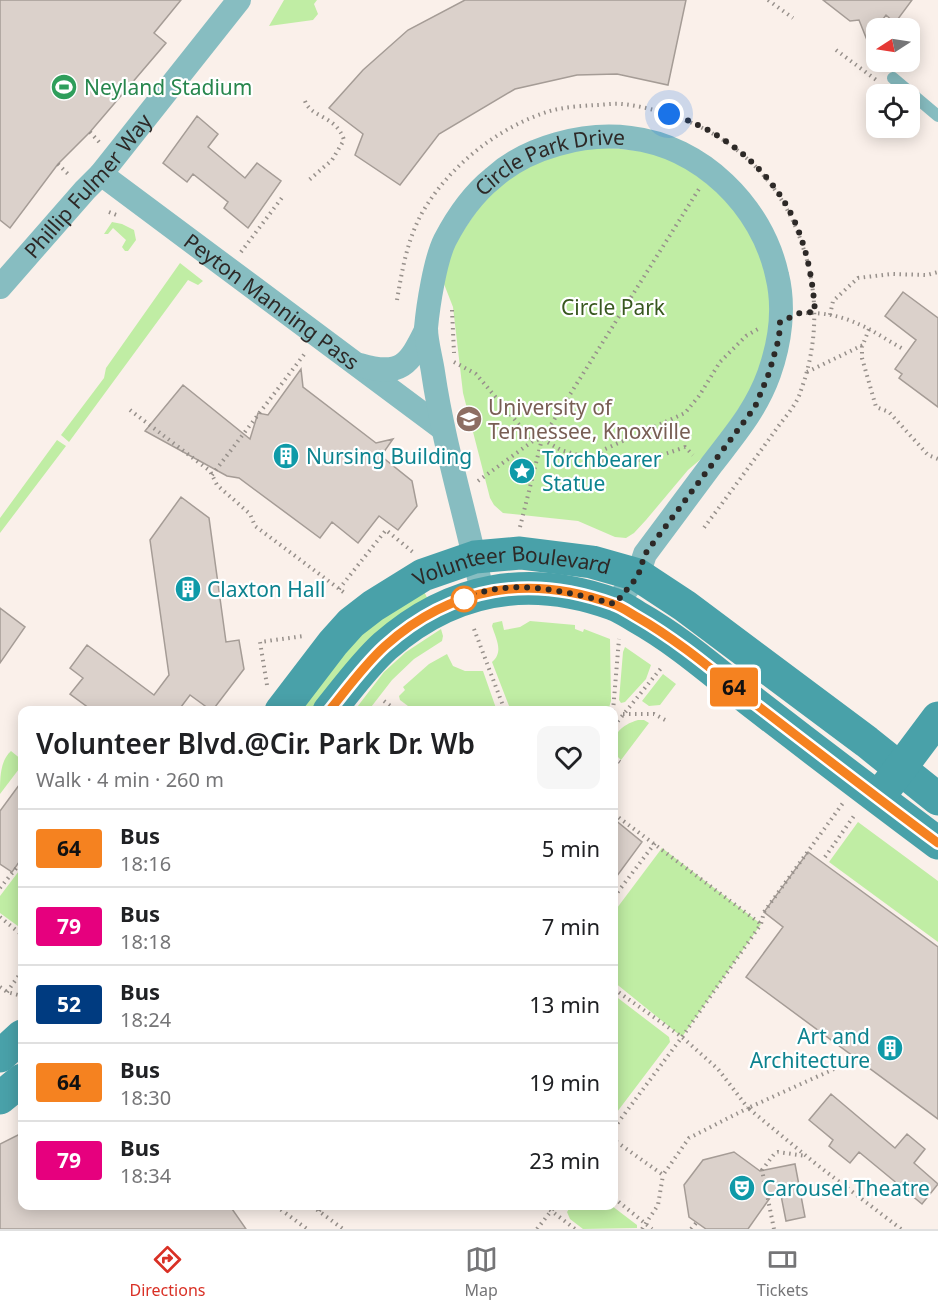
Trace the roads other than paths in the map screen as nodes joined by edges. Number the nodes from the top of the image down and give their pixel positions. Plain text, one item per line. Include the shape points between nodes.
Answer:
1 (239, 0) edge
2 (890, 83) road end
3 (938, 116) edge
4 (101, 174) junction
5 (0, 287) edge
6 (426, 330) junction
7 (357, 365) junction
8 (443, 429) junction
9 (475, 557) junction
10 (638, 576) junction
11 (482, 592) junction
12 (615, 604) junction
13 (744, 650) junction
14 (708, 667) junction
15 (274, 700) edge
16 (333, 706) edge
17 (938, 718) edge
18 (899, 770) junction
19 (935, 791) edge
20 (867, 806) junction
21 (909, 822) junction
22 (938, 843) edge
23 (18, 1040) edge
24 (0, 1056) edge
25 (18, 1083) edge
26 (0, 1098) edge

1 - 4 street, Phillip Fulmer Way
2 - 3 lane
4 - 5 street, Phillip Fulmer Way
4 - 7 street, Peyton Manning Pass
6 - 7 street via 414,354 403,364 380,371
6 - 8 street, Circle Park Drive
6 - 10 street, Circle Park Drive via 444,243 457,220 493,177 535,153 560,144 606,137 630,138 669,148 701,164 737,196 770,249 778,276 779,338 755,407 645,554
7 - 8 street, Peyton Manning Pass
8 - 9 street, Circle Park Drive
9 - 10 street, Volunteer Boulevard via 520,553 592,562
9 - 11 street, Circle Park Drive
9 - 15 street, Volunteer Boulevard via 423,575 373,606
10 - 12 street, Circle Park Drive
10 - 13 street, Volunteer Boulevard
11 - 12 street, Volunteer Boulevard via 542,587
11 - 16 street, Volunteer Boulevard via 407,628 364,666
12 - 14 street, Volunteer Boulevard via 663,632
13 - 14 street via 722,652
13 - 18 street, Volunteer Boulevard
14 - 20 street, Volunteer Boulevard
17 - 18 street
18 - 19 street, Volunteer Boulevard
18 - 20 street
19 - 21 street
20 - 21 street, Volunteer Boulevard
21 - 22 street, Volunteer Boulevard
23 - 24 street
25 - 26 street

